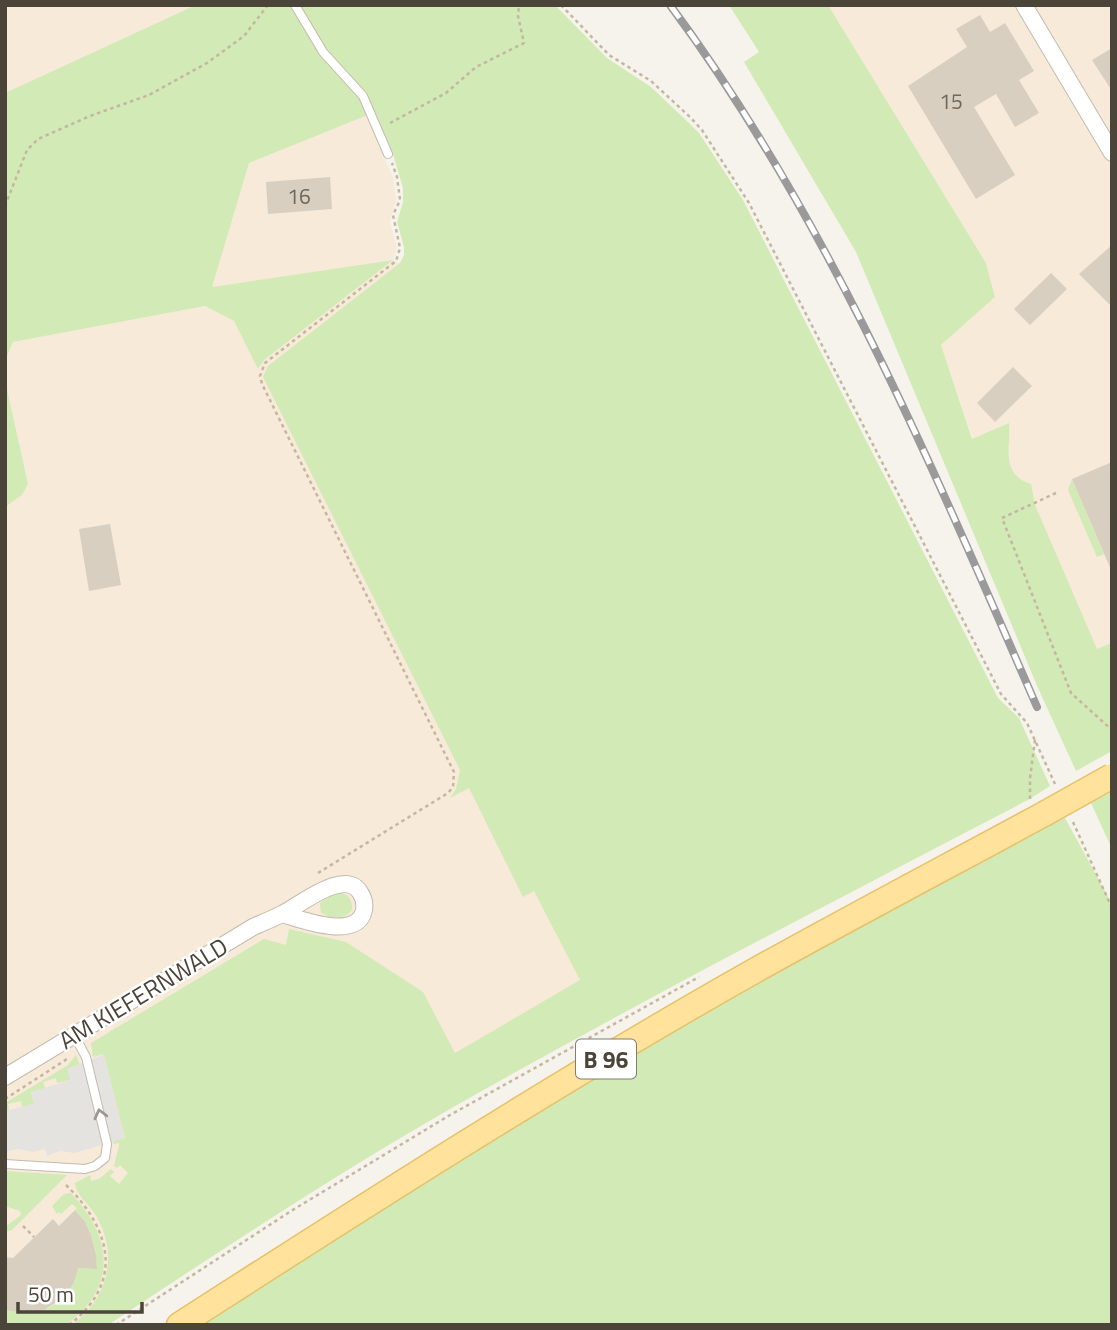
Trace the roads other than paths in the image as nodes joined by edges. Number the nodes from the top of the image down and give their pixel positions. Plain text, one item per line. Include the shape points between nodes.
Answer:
1 (295, 5) edge
2 (1024, 5) edge
3 (1112, 153) edge
4 (388, 154) road end
5 (1112, 776) edge
6 (282, 914) junction
7 (78, 1041) junction
8 (5, 1077) edge
9 (5, 1164) edge
10 (179, 1325) edge

1 - 4 lane via 323,52 362,96
2 - 3 street
5 - 10 main road, B 96, bridge via 1037,807 658,1028 391,1189
6 - 6 street, AM KIEFERNWALD via 338,927 358,920 365,905 357,887 337,884
6 - 7 street, AM KIEFERNWALD via 253,927
7 - 8 street, AM KIEFERNWALD
9 -> 7 lane via 85,1169 105,1158 107,1144

